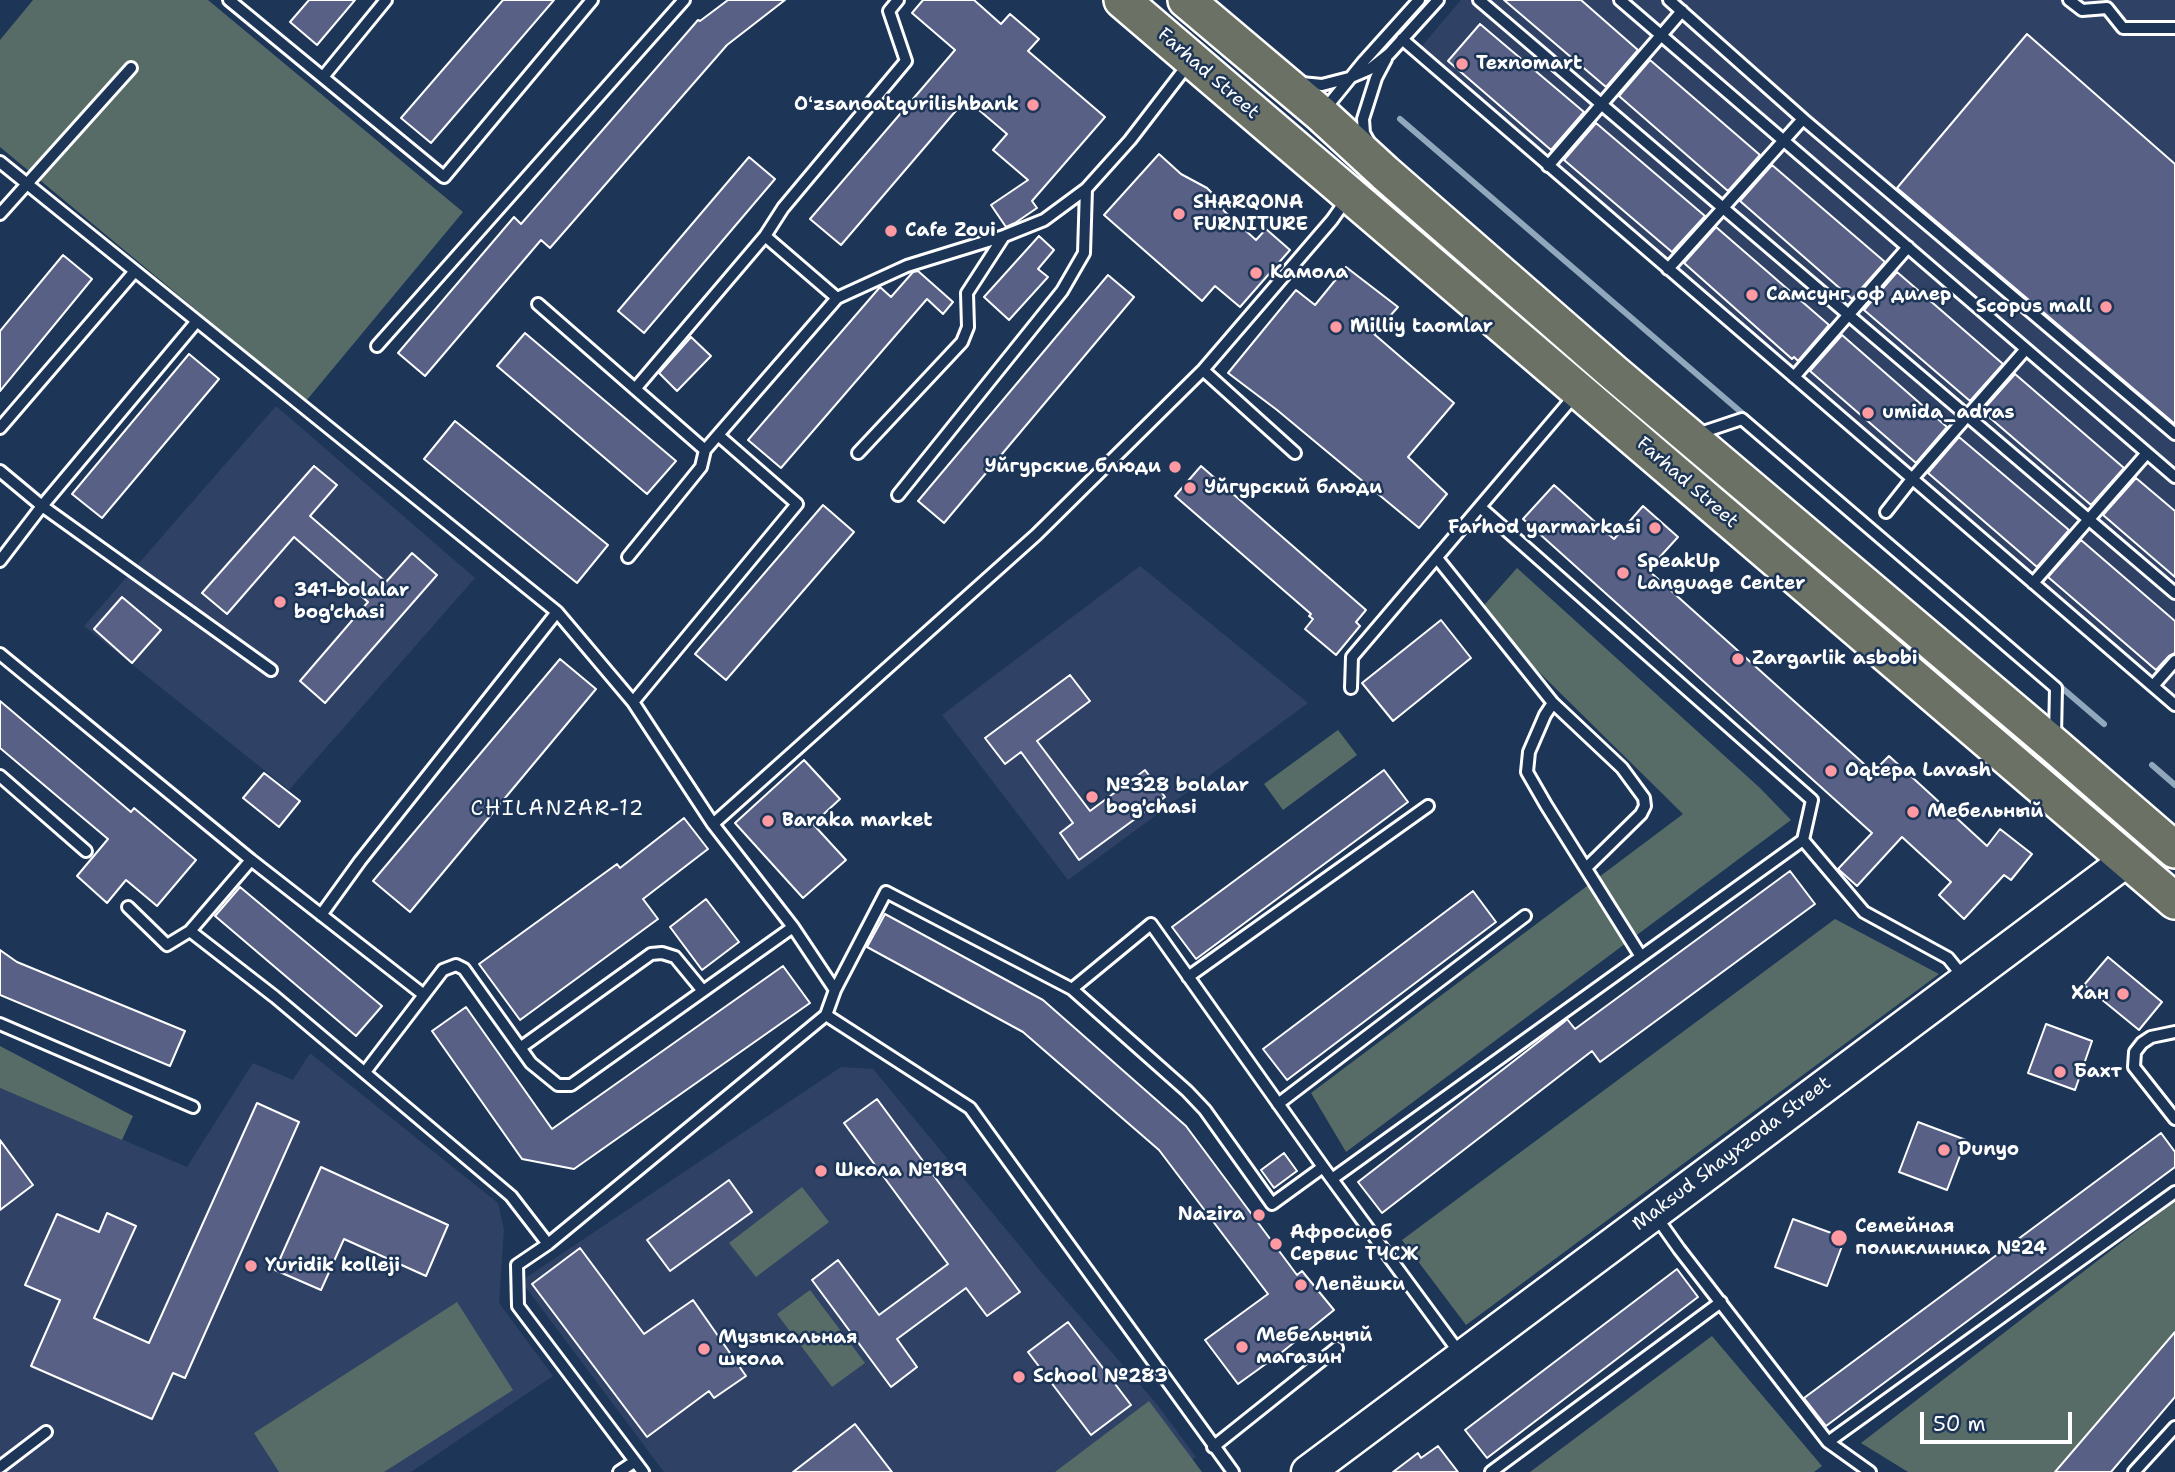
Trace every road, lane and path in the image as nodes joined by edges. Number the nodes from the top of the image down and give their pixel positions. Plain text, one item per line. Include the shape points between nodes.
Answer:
1 (229, 0) edge
2 (386, 0) edge
3 (592, 0) edge
4 (684, 0) edge
5 (898, 0) edge
6 (1122, 0) edge
7 (1186, 0) edge
8 (1419, 0) edge
9 (1438, 0) edge
10 (1479, 0) edge
11 (1620, 0) edge
12 (1669, 0) edge
13 (2069, 0) edge
14 (1682, 11) junction
15 (2175, 28) edge
16 (1661, 35) junction
17 (1402, 39) junction
18 (1389, 54) junction
19 (1191, 60) junction
20 (131, 68) dead end
21 (1275, 75) junction
22 (323, 77) junction
23 (1349, 78) junction
24 (1602, 104) junction
25 (1321, 114) junction
26 (1803, 119) junction
27 (1783, 140) junction
28 (1294, 147) junction
29 (0, 162) edge
30 (1548, 166) junction
31 (1385, 173) junction
32 (26, 183) junction
33 (1086, 189) junction
34 (1350, 195) junction
35 (1723, 207) junction
36 (0, 214) edge
37 (765, 236) junction
38 (1004, 236) junction
39 (1908, 247) junction
40 (1668, 269) junction
41 (135, 271) junction
42 (837, 298) junction
43 (538, 304) dead end
44 (1850, 315) junction
45 (197, 321) junction
46 (377, 346) dead end
47 (2026, 349) junction
48 (1203, 370) junction
49 (1794, 377) junction
50 (635, 389) junction
51 (1578, 390) junction
52 (1968, 417) junction
53 (0, 428) edge
54 (2175, 434) edge
55 (718, 435) junction
56 (1690, 437) junction
57 (705, 450) junction
58 (858, 453) dead end
59 (1294, 453) dead end
60 (2147, 453) junction
61 (0, 471) edge
62 (2175, 477) edge
63 (1912, 479) junction
64 (898, 495) dead end
65 (43, 506) junction
66 (1480, 507) junction
67 (1886, 512) dead end
68 (2090, 520) junction
69 (628, 557) dead end
70 (1437, 558) junction
71 (0, 561) edge
72 (2033, 583) junction
73 (2175, 593) edge
74 (557, 612) junction
75 (0, 654) edge
76 (2175, 661) edge
77 (271, 670) dead end
78 (2153, 686) junction
79 (1351, 688) dead end
80 (633, 702) junction
81 (1553, 703) junction
82 (2175, 705) edge
83 (2055, 746) junction
84 (0, 776) edge
85 (1428, 806) dead end
86 (713, 824) junction
87 (1803, 840) junction
88 (2164, 841) edge
89 (86, 851) dead end
90 (251, 860) junction
91 (2127, 860) junction
92 (1586, 868) junction
93 (2175, 901) edge
94 (128, 907) dead end
95 (321, 915) junction
96 (1525, 916) dead end
97 (793, 927) junction
98 (190, 931) junction
99 (1640, 955) junction
100 (1188, 977) junction
101 (1965, 979) junction
102 (1072, 989) junction
103 (835, 990) junction
104 (703, 991) junction
105 (424, 995) junction
106 (826, 1015) junction
107 (0, 1024) edge
108 (2175, 1032) edge
109 (520, 1048) junction
110 (365, 1072) junction
111 (1278, 1104) junction
112 (194, 1107) dead end
113 (2175, 1119) edge
114 (1323, 1167) junction
115 (1332, 1179) junction
116 (2175, 1192) edge
117 (1654, 1213) junction
118 (548, 1244) junction
119 (1721, 1303) junction
120 (1337, 1348) dead end
121 (1462, 1357) junction
122 (2175, 1427) edge
123 (46, 1432) dead end
124 (1828, 1442) junction
125 (1213, 1447) junction
126 (634, 1462) junction
127 (0, 1467) edge
128 (619, 1472) edge
129 (643, 1472) edge
130 (1233, 1472) edge
131 (1307, 1472) edge
132 (1492, 1472) edge
133 (1870, 1472) edge
134 (2134, 1472) edge

1 - 22 lane
2 - 22 lane
3 - 22 lane via 444,177
4 - 46 lane
5 - 37 lane via 889,11 906,61 783,208
6 - 19 main road, Farhad Street
7 - 21 main road, Farhad Street
8 - 23 lane
9 - 17 lane
10 - 24 lane
11 - 16 lane
12 - 14 lane
13 - 15 lane via 2082,10 2107,8 2123,28
14 - 16 lane
14 - 26 lane
16 - 24 lane
16 - 27 lane
17 - 18 lane
17 - 30 lane
18 - 23 lane
18 - 31 lane via 1363,118 1364,133
19 - 28 main road, Farhad Street
19 - 33 lane
20 - 32 lane
21 - 23 lane via 1322,85
21 - 25 main road, Farhad Street
23 - 25 lane
24 - 30 lane
24 - 35 lane
25 - 28 main road
25 - 31 main road, Farhad Street
26 - 27 lane
26 - 54 lane
27 - 35 lane
27 - 39 lane
28 - 34 main road, Farhad Street
29 - 32 lane
30 - 40 lane
31 - 56 main road, Farhad Street
32 - 36 lane
32 - 41 lane
33 - 38 lane via 1044,220
33 - 64 lane via 1084,253 1062,291
34 - 48 lane
34 - 51 main road, Farhad Street
35 - 40 lane
35 - 44 lane
37 - 42 lane
37 - 50 lane
38 - 42 lane via 907,266
38 - 58 lane via 967,293 968,327 962,342
39 - 44 lane
39 - 47 lane
40 - 49 lane
41 - 45 lane
41 - 53 lane
42 - 55 lane
43 - 50 lane
44 - 49 lane
44 - 52 lane
45 - 65 lane
45 - 74 lane
47 - 52 lane
47 - 60 lane
48 - 59 lane
48 - 86 lane via 1036,535
49 - 63 lane
50 - 57 lane
51 - 66 lane
51 - 91 main road, Farhad Street
52 - 63 lane
52 - 68 lane
55 - 57 lane
55 - 80 lane via 797,504
56 - 83 main road, Farhad Street
56 - 83 lane via 1742,419 2056,688
57 - 69 lane via 701,467
60 - 62 lane
60 - 68 lane
61 - 65 lane
63 - 67 lane
63 - 72 lane
65 - 71 lane
65 - 77 lane
66 - 70 lane
66 - 87 lane via 1812,800
68 - 72 lane
68 - 73 lane
70 - 79 lane via 1352,657
70 - 81 lane
72 - 78 lane
74 - 80 lane
74 - 95 lane
75 - 90 lane
76 - 78 lane
78 - 82 lane
80 - 86 lane
81 - 92 lane via 1529,752 1527,772
81 - 92 lane via 1622,768 1644,798 1641,814
83 - 88 main road, Farhad Street
84 - 89 lane
85 - 100 lane
86 - 97 lane
87 - 99 lane
87 - 101 lane via 1864,912 1948,958
88 - 91 main road, Maksud Shayxzoda Street
90 - 95 lane
90 - 98 lane
91 - 93 main road, Farhad Street
91 - 101 street, Maksud Shayxzoda Street
92 - 99 lane
94 - 98 lane via 167,944
95 - 105 lane
96 - 111 lane
97 - 103 lane
97 - 104 lane
98 - 110 lane
99 - 115 lane
100 - 102 lane via 1151,925
100 - 111 lane
101 - 117 street, Maksud Shayxzoda Street
102 - 103 lane via 886,892
102 - 114 lane via 1205,1110 1272,1204
103 - 106 lane
104 - 109 lane via 571,1085 558,1085
104 - 109 lane via 675,957 651,954
105 - 109 lane via 443,970 456,965 464,969
105 - 110 lane
106 - 118 lane
106 - 125 lane via 970,1108
107 - 112 lane
108 - 113 lane via 2151,1037 2142,1044 2135,1052 2134,1067
110 - 118 lane via 511,1196
111 - 114 lane
114 - 115 lane
115 - 121 lane
116 - 124 lane
117 - 119 lane
117 - 121 street, Maksud Shayxzoda Street
118 - 126 lane via 517,1265 518,1306
119 - 124 lane
119 - 132 lane
120 - 125 lane
121 - 131 street, Maksud Shayxzoda Street
122 - 134 lane
123 - 127 lane
124 - 133 lane
125 - 130 lane
126 - 128 lane
126 - 129 lane

